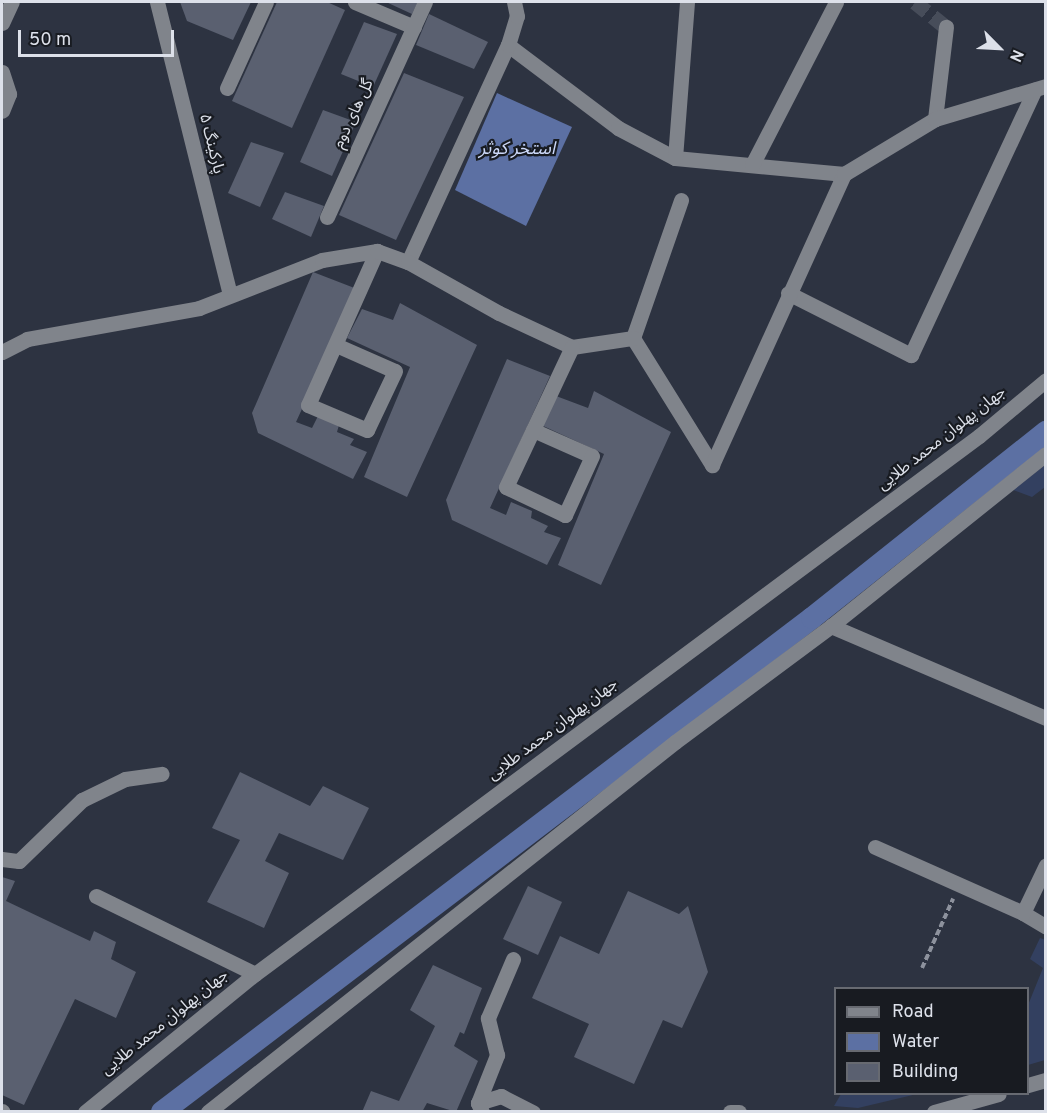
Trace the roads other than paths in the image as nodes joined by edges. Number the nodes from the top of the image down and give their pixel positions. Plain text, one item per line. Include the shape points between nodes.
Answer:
1 (12, 2) edge
2 (157, 2) edge
3 (266, 2) edge
4 (356, 2) edge
5 (424, 2) edge
6 (514, 2) edge
7 (687, 2) edge
8 (836, 2) edge
9 (2, 23) edge
10 (414, 27) junction
11 (946, 27) dead end
12 (508, 45) junction
13 (2, 72) edge
14 (1040, 87) edge
15 (227, 88) dead end
16 (2, 111) edge
17 (935, 119) junction
18 (675, 158) junction
19 (752, 165) junction
20 (844, 174) junction
21 (681, 200) dead end
22 (327, 217) dead end
23 (377, 251) junction
24 (408, 262) junction
25 (788, 293) junction
26 (231, 294) junction
27 (633, 338) junction
28 (336, 345) junction
29 (572, 347) junction
30 (2, 352) edge
31 (1046, 380) edge
32 (533, 430) junction
33 (1046, 454) edge
34 (831, 627) junction
35 (1046, 718) edge
36 (162, 774) dead end
37 (875, 847) dead end
38 (2, 859) edge
39 (1046, 865) edge
40 (96, 896) dead end
41 (1023, 913) junction
42 (1046, 927) edge
43 (513, 959) dead end
44 (255, 974) junction
45 (1046, 1080) edge
46 (1029, 1085) edge
47 (996, 1095) edge
48 (480, 1107) edge
49 (964, 1107) edge
50 (85, 1112) edge
51 (208, 1112) edge
52 (533, 1112) edge
53 (730, 1112) edge
54 (739, 1112) edge
55 (934, 1112) edge

1 - 9 street
2 - 26 street, پارکینگ ۵
3 - 15 street
4 - 10 street
5 - 10 street, گل های دوم
6 - 12 street via 517,16
7 - 18 street
8 - 19 street
10 - 22 street, گل های دوم
11 - 17 street
12 - 18 street via 618,128
12 - 24 street
13 - 16 street via 9,94
14 - 17 street
14 - 25 street via 911,355
17 - 20 street
18 - 19 street
19 - 20 street
20 - 25 street
21 - 27 street
23 - 24 street
23 - 26 street via 322,260
23 - 28 street
24 - 29 street via 499,313
25 - 27 street via 712,465
26 - 30 street via 199,308 27,339
27 - 29 street
28 - 28 street via 309,405 368,430 395,371
29 - 32 street
31 - 44 street, جهان پهلوان محمد طلایی via 979,436
32 - 32 street via 506,488 565,515 592,456
33 - 34 street
34 - 35 street
34 - 51 street via 675,742
36 - 38 street via 124,779 82,800 20,861
37 - 41 street
39 - 41 street
40 - 44 street
41 - 42 street
43 - 48 street via 488,1018 497,1055
44 - 50 street, جهان پهلوان محمد طلایی
45 - 46 street
47 - 49 street
48 - 52 street via 501,1096
49 - 55 street
53 - 54 street

